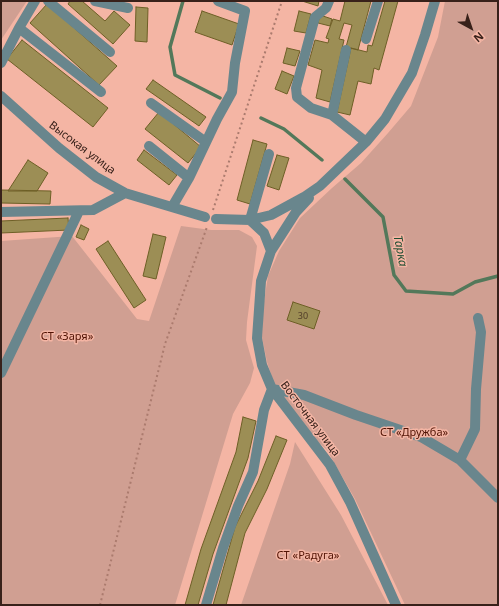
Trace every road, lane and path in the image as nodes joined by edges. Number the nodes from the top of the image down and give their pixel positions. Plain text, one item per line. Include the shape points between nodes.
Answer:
1 (35, 1) edge
2 (48, 1) edge
3 (95, 1) edge
4 (218, 1) edge
5 (282, 1) edge
6 (328, 1) edge
7 (378, 1) edge
8 (435, 1) edge
9 (246, 6) edge
10 (128, 8) dead end
11 (19, 28) junction
12 (366, 39) dead end
13 (346, 50) dead end
14 (110, 52) dead end
15 (1, 63) edge
16 (101, 92) dead end
17 (1, 96) edge
18 (151, 103) dead end
19 (332, 115) junction
20 (206, 142) junction
21 (366, 142) junction
22 (149, 146) dead end
23 (270, 154) dead end
24 (189, 178) junction
25 (320, 186) junction
26 (125, 193) junction
27 (172, 207) junction
28 (79, 211) junction
29 (1, 212) edge
30 (210, 217) junction
31 (250, 220) junction
32 (271, 251) junction
33 (478, 318) dead end
34 (1, 373) edge
35 (272, 389) junction
36 (460, 460) junction
37 (498, 498) edge
38 (100, 605) edge
39 (206, 605) edge
40 (396, 605) edge

1 - 11 street
2 - 14 street
3 - 10 street
4 - 9 street
5 - 30 path
6 - 19 street via 326,8 315,17 296,88 297,97 311,108
7 - 12 street
8 - 21 street via 412,73 386,119
9 - 20 street via 234,62 232,92
11 - 15 street
11 - 16 street
13 - 19 street
17 - 26 street, Высокая улица via 96,177
18 - 20 street
19 - 21 street
20 - 24 street
21 - 25 street
22 - 24 street
23 - 31 street
24 - 27 street
25 - 31 street, Высокая улица via 271,215
25 - 32 street, Восточная улица via 296,212
26 - 27 street, Высокая улица
26 - 28 street via 94,210
27 - 30 street, Высокая улица
28 - 29 street
28 - 34 street
30 - 31 street, Высокая улица
30 - 38 path via 165,344
31 - 32 street via 264,233
32 - 35 street, Восточная улица via 261,281 257,338 262,365
33 - 36 street via 481,332 475,429
35 - 36 street via 304,396 421,437
35 - 39 street via 264,410 253,472 223,548
35 - 40 street, Восточная улица via 330,466 350,502
36 - 37 street

